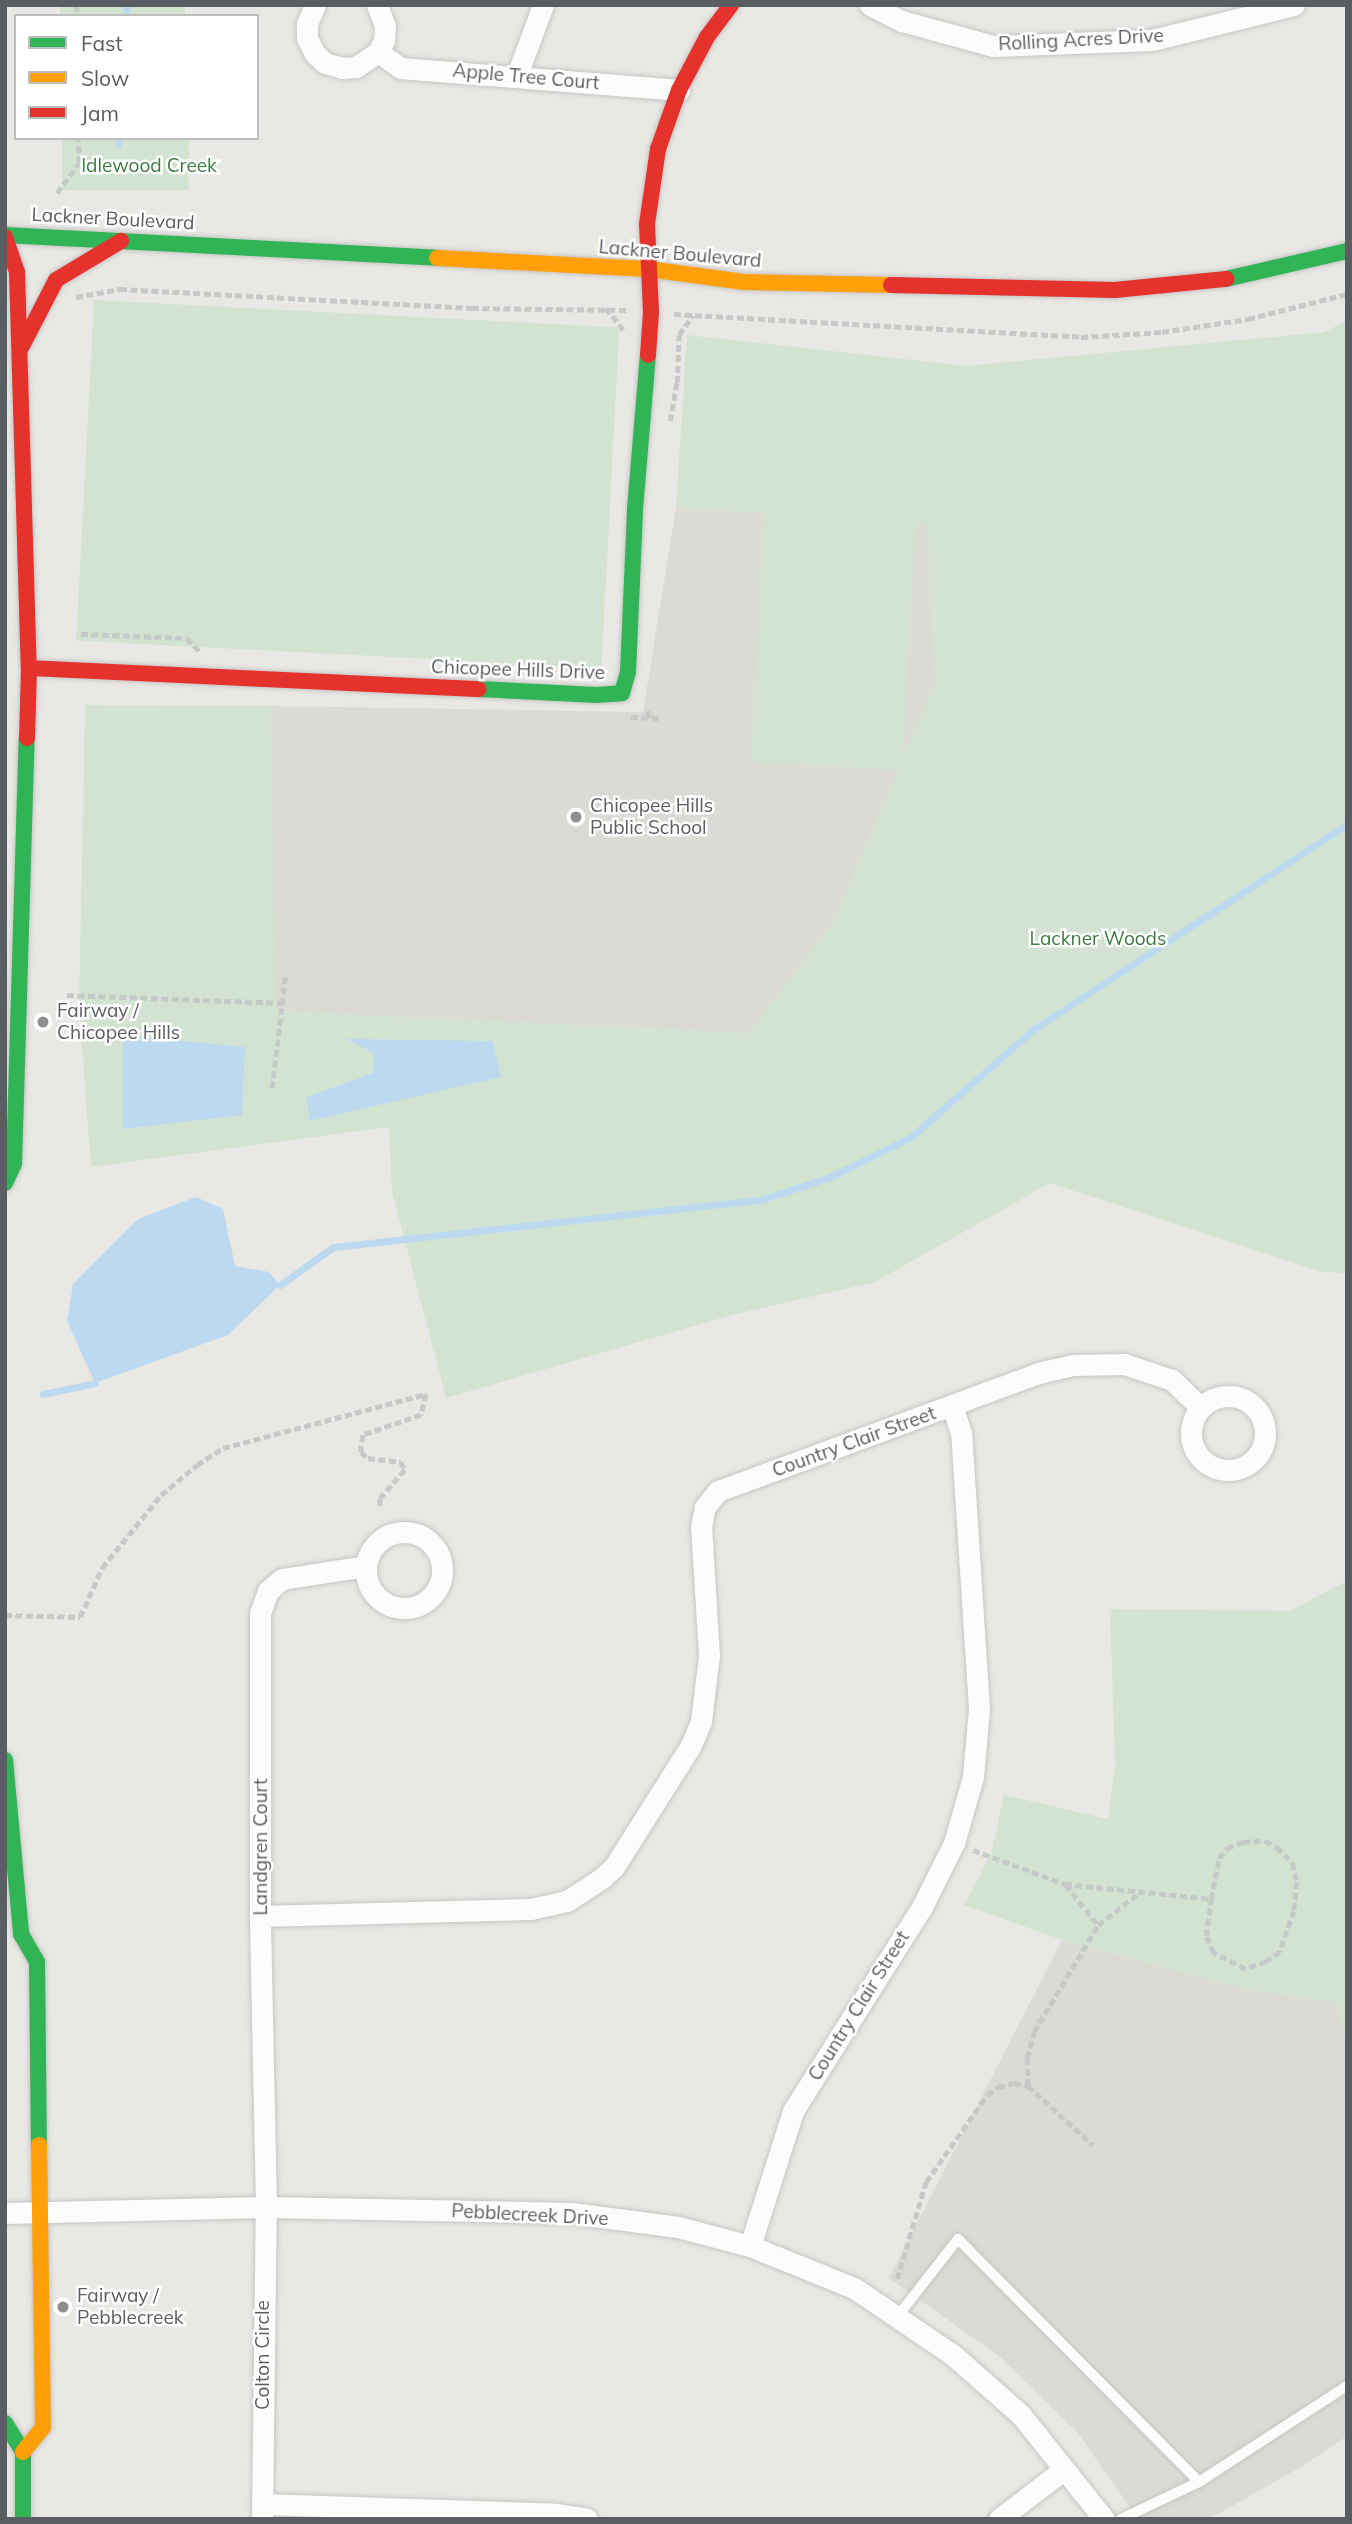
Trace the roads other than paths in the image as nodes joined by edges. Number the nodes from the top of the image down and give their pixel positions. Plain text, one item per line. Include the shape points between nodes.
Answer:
1 (315, 5) edge
2 (377, 5) edge
3 (543, 5) edge
4 (731, 5) edge
5 (870, 5) edge
6 (1294, 5) edge
7 (378, 52) junction
8 (517, 75) junction
9 (679, 90) junction
10 (5, 236) edge
11 (121, 241) junction
12 (1347, 251) edge
13 (648, 269) junction
14 (20, 350) junction
15 (29, 668) junction
16 (5, 899) edge
17 (24, 899) junction
18 (5, 1183) edge
19 (952, 1406) junction
20 (1201, 1408) dead end
21 (365, 1566) dead end
22 (5, 1760) edge
23 (260, 1916) junction
24 (265, 2207) junction
25 (22, 2212) edge
26 (750, 2246) junction
27 (897, 2317) junction
28 (1347, 2386) edge
29 (5, 2423) edge
30 (23, 2452) junction
31 (1063, 2470) junction
32 (1199, 2482) junction
33 (262, 2511) edge
34 (23, 2519) edge
35 (587, 2519) edge
36 (999, 2519) edge
37 (1104, 2519) edge
38 (1121, 2519) edge

1 - 7 street via 307,38 325,63 356,67
2 - 7 street via 385,26
3 - 8 street
4 - 9 main road via 707,37
5 - 6 street, Rolling Acres Drive via 902,21 993,46 1152,40
7 - 8 street, Apple Tree Court via 401,68
8 - 9 street, Apple Tree Court
9 - 13 main road via 651,181
10 - 11 main road, Lackner Boulevard
10 - 14 main road via 17,272
11 - 13 main road, Lackner Boulevard
11 - 14 main road via 56,280
12 - 13 main road, Lackner Boulevard via 1237,278 1115,290 744,282
13 - 15 main road, Chicopee Hills Drive via 651,312 628,672 622,693
14 - 15 main road
15 - 17 main road
16 - 17 lane
17 - 18 main road via 14,1164
19 - 20 street via 1074,1365 1124,1364 1172,1380
19 - 23 street, Country Clair Street via 718,1490 705,1507 701,1527 709,1656 701,1721 691,1745 614,1867 584,1892 531,1909
19 - 26 street, Country Clair Street via 961,1433 979,1709 973,1777 954,1843 922,1907 793,2111
21 - 23 street, Landgren Court via 282,1579 268,1591 260,1613
22 - 25 main road via 17,1939 37,1962
23 - 24 street, Landgren Court
24 - 25 street, Pebblecreek Drive
24 - 26 street, Pebblecreek Drive via 572,2213 678,2227
24 - 33 street, Colton Circle
25 - 30 main road via 43,2427
26 - 27 street, Pebblecreek Drive via 855,2288
27 - 31 street, Pebblecreek Drive via 953,2355 1021,2415
27 - 32 lane via 958,2239
28 - 32 lane
29 - 30 main road
30 - 34 main road
31 - 36 street
31 - 37 street, Pebblecreek Drive
32 - 38 lane
33 - 35 street, Colton Circle via 557,2514

